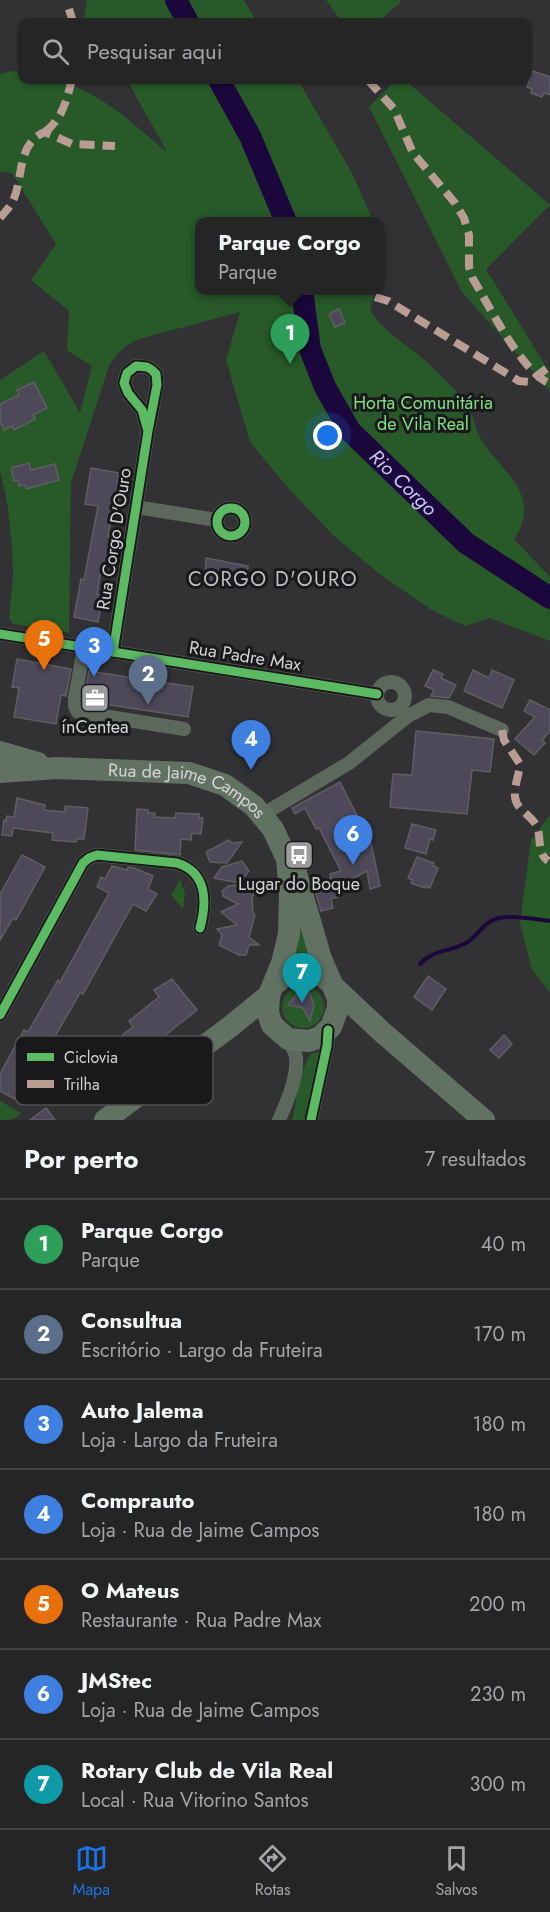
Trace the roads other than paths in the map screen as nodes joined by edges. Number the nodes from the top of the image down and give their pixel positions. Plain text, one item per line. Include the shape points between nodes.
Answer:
1 (148, 431) dead end
2 (136, 507) junction
3 (216, 520) dead end
4 (0, 634) edge
5 (84, 648) junction
6 (113, 652) junction
7 (377, 694) dead end
8 (184, 729) dead end
9 (502, 730) dead end
10 (0, 752) edge
11 (57, 768) junction
12 (0, 772) edge
13 (262, 815) junction
14 (287, 859) junction
15 (200, 928) dead end
16 (331, 983) junction
17 (272, 989) junction
18 (0, 1015) edge
19 (231, 1026) junction
20 (330, 1028) junction
21 (280, 1032) junction
22 (382, 1032) junction
23 (213, 1039) edge
24 (125, 1105) edge
25 (105, 1120) edge
26 (279, 1120) edge
27 (311, 1120) edge
28 (484, 1120) edge

1 - 2 street, Rua Corgo D'Ouro
2 - 3 street
2 - 6 street, Rua Corgo D'Ouro
4 - 5 street, Rua Padre Max
5 - 6 street, Rua Padre Max
5 - 8 street via 75,703 78,712
6 - 7 street, Rua Padre Max
9 - 13 street via 448,707 429,705 408,716 349,763
10 - 11 main road
11 - 12 main road
11 - 13 main road, Rua de Jaime Campos via 199,775 233,790
13 - 14 main road, Rua de Jaime Campos
14 - 16 main road, Rua de Jaime Campos via 297,877
14 - 17 main road via 289,934
15 - 18 street via 203,891 188,867 102,855 89,858
16 - 17 main road via 316,973 294,971 284,975
16 - 20 main road via 338,1008
16 - 22 main road
17 - 19 main road
17 - 21 main road via 268,1013
19 - 21 main road via 247,1022
19 - 23 main road
20 - 21 main road via 309,1041
20 - 22 main road via 356,1026
20 - 27 street
21 - 26 street via 294,1052 296,1065
22 - 28 main road
24 - 25 main road

